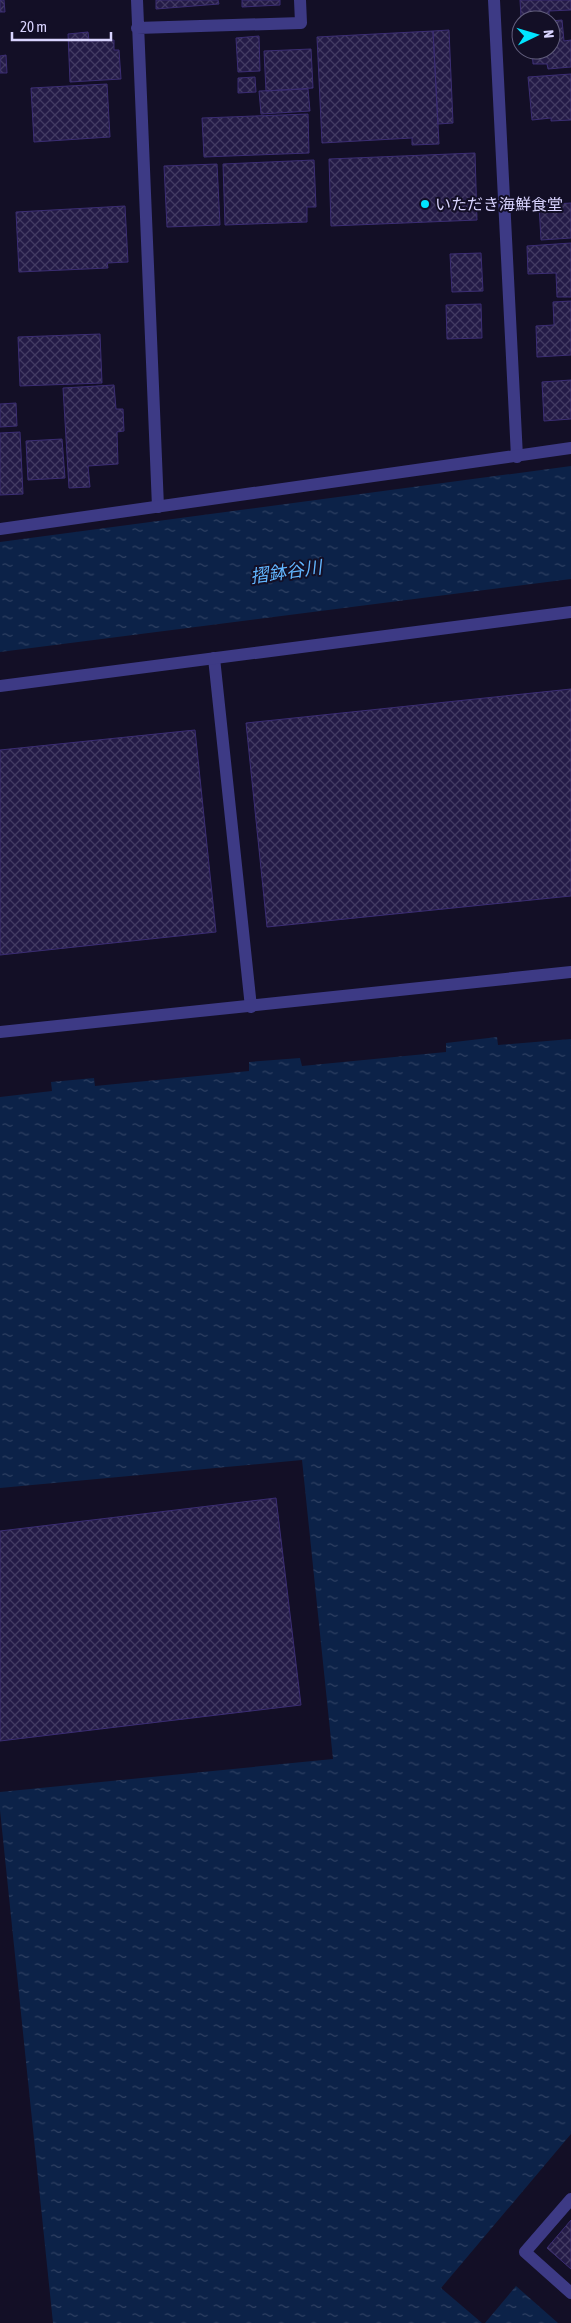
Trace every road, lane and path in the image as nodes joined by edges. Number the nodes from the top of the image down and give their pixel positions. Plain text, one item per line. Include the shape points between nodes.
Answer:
1 (136, 0) edge
2 (300, 0) edge
3 (494, 0) edge
4 (137, 28) junction
5 (571, 448) edge
6 (516, 457) junction
7 (158, 507) junction
8 (0, 529) edge
9 (571, 612) edge
10 (214, 658) junction
11 (0, 686) edge
12 (571, 972) edge
13 (251, 1007) junction
14 (0, 1032) edge
15 (571, 2198) edge
16 (571, 2293) edge

1 - 4 street
2 - 4 street via 301,23
3 - 6 street
4 - 7 street
5 - 6 street
6 - 7 street
7 - 8 street
9 - 10 street
10 - 11 street
10 - 13 street
12 - 13 street
13 - 14 street
15 - 16 street via 525,2252

